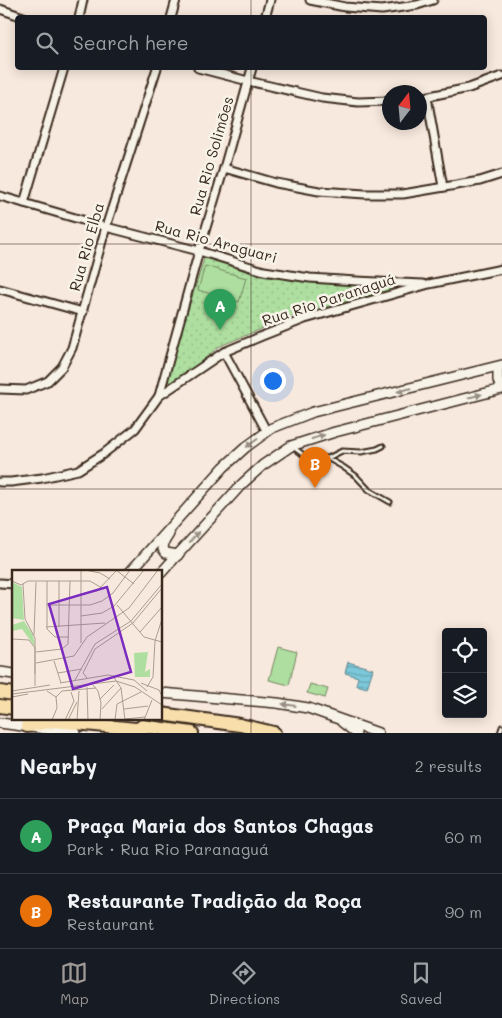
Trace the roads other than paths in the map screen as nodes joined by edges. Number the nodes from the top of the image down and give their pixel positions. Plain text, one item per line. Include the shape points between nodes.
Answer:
1 (84, 0) edge
2 (176, 0) edge
3 (270, 0) edge
4 (310, 0) edge
5 (432, 0) edge
6 (0, 9) edge
7 (17, 15) edge
8 (80, 15) edge
9 (172, 15) edge
10 (266, 15) edge
11 (63, 70) edge
12 (155, 70) edge
13 (206, 70) edge
14 (251, 70) edge
15 (502, 76) edge
16 (248, 81) junction
17 (427, 97) edge
18 (382, 101) edge
19 (427, 116) edge
20 (224, 168) junction
21 (502, 174) edge
22 (443, 187) junction
23 (0, 196) edge
24 (24, 203) junction
25 (106, 227) junction
26 (198, 251) junction
27 (502, 269) edge
28 (429, 284) junction
29 (0, 289) edge
30 (83, 312) junction
31 (224, 352) junction
32 (500, 366) edge
33 (0, 389) edge
34 (501, 389) edge
35 (159, 396) junction
36 (267, 432) junction
37 (291, 446) junction
38 (383, 446) dead end
39 (327, 458) junction
40 (0, 482) edge
41 (390, 502) dead end
42 (180, 517) junction
43 (178, 556) junction
44 (132, 570) edge
45 (162, 573) edge
46 (162, 693) edge
47 (162, 714) edge
48 (336, 717) junction
49 (102, 720) edge
50 (0, 723) edge
51 (27, 726) junction
52 (150, 727) junction
53 (502, 727) edge
54 (76, 733) edge
55 (192, 733) edge
56 (274, 733) edge
57 (356, 733) edge
58 (378, 733) edge
59 (500, 733) edge

1 - 8 street
2 - 9 street
3 - 10 street
4 - 5 street via 382,10
6 - 7 street
11 - 24 street
12 - 25 street, Rua Rio Elba
13 - 16 street
14 - 16 street, Rua Rio Solimões
15 - 17 street via 469,88
16 - 18 street via 322,98
16 - 20 street, Rua Rio Solimões
19 - 22 street
20 - 22 street via 319,191 403,194
20 - 26 street, Rua Rio Solimões
21 - 22 street
23 - 24 street, Rua Rio Araguari
24 - 25 street, Rua Rio Araguari
25 - 26 street, Rua Rio Araguari
25 - 30 street, Rua Rio Elba
26 - 28 street, Rua Rio Araguari via 264,271 310,278
26 - 35 street, Rua Rio Solimões
27 - 28 street, Rua Rio Paranaguá
28 - 31 street, Rua Rio Paranaguá via 305,319
29 - 30 street
30 - 33 street, Rua Rio Elba via 72,348 62,367 48,381 26,390
31 - 35 street, Rua Rio Paranaguá
31 - 36 street
32 - 34 street via 498,380
32 -> 36 street via 313,412
37 -> 34 street
35 - 40 street, Rua Rio Paranaguá via 135,429 78,470
36 -> 42 street via 224,467
37 - 39 lane via 305,456
43 -> 37 street via 242,484
38 - 39 lane via 361,452 342,451
39 - 41 lane
42 - 43 street via 163,549
42 - 44 street
43 - 45 street
48 -> 46 street via 277,703
47 - 56 highway
48 - 57 street
48 - 58 street
49 - 52 highway
50 - 51 street
51 - 52 highway via 55,721 136,729
51 - 54 street
52 - 55 highway
53 - 59 lane

